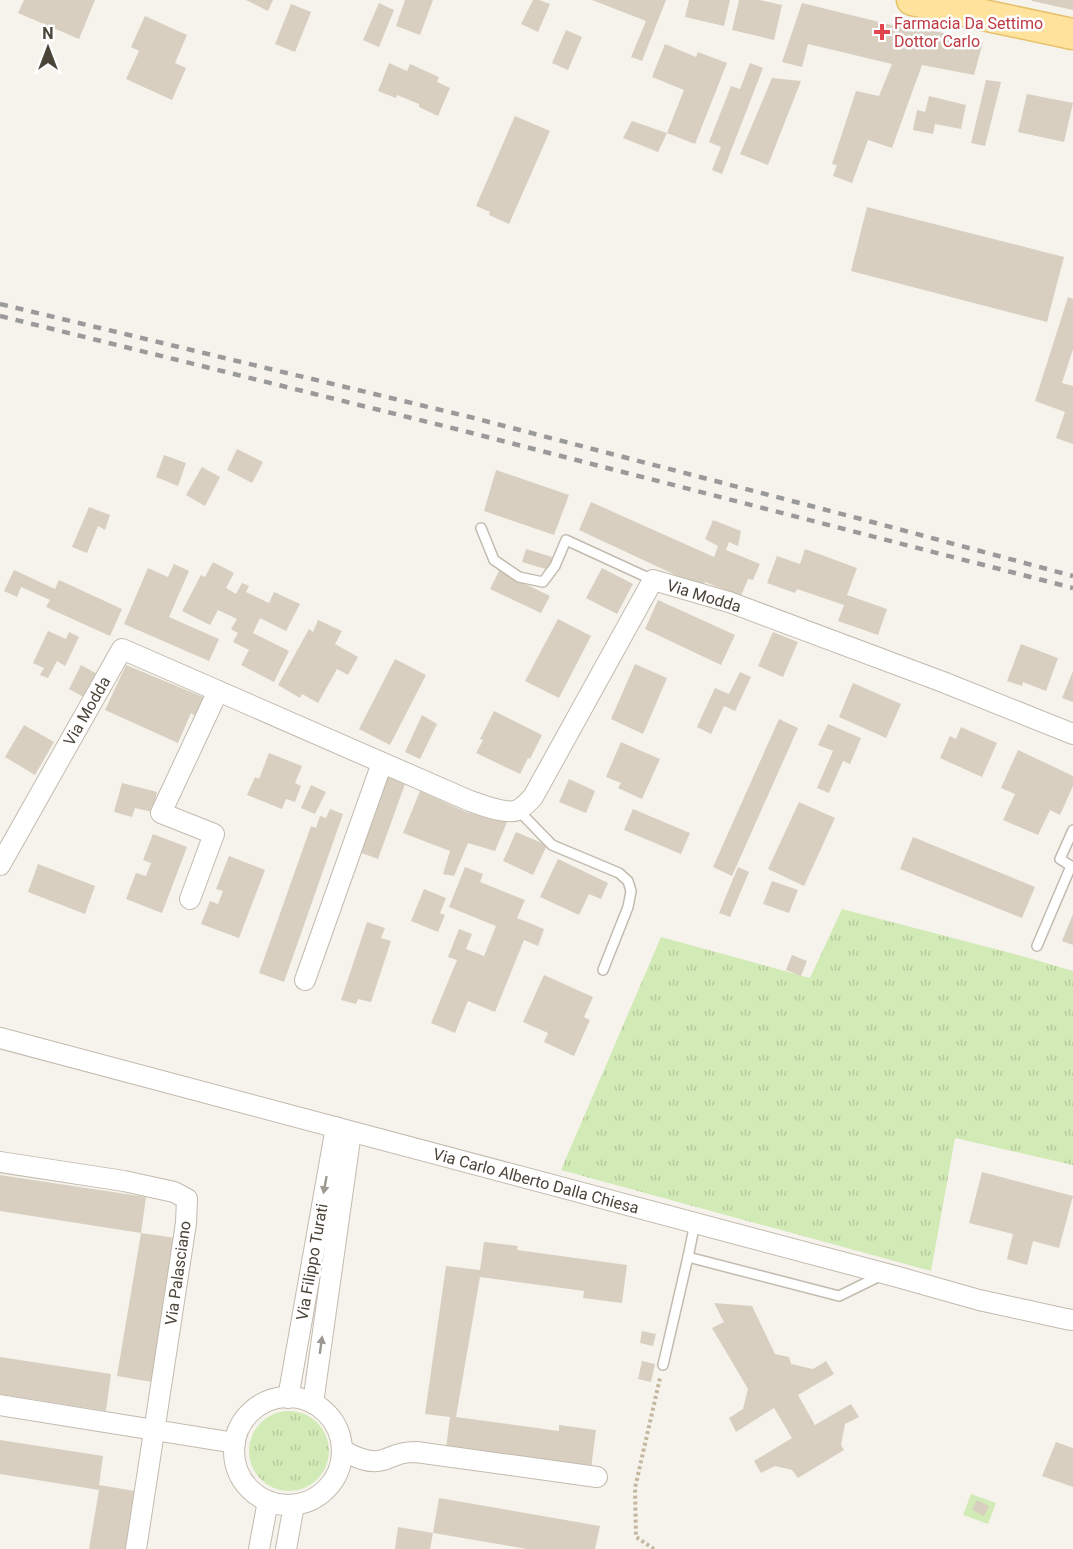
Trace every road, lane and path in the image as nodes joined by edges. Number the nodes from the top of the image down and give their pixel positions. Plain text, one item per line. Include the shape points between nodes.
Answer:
1 (912, 0) edge
2 (1073, 34) edge
3 (481, 528) dead end
4 (653, 580) junction
5 (218, 691) junction
6 (1073, 734) edge
7 (382, 763) junction
8 (518, 810) junction
9 (1073, 830) edge
10 (0, 865) edge
11 (190, 899) dead end
12 (1037, 946) dead end
13 (603, 970) dead end
14 (305, 980) dead end
15 (0, 1038) edge
16 (343, 1130) junction
17 (0, 1162) edge
18 (695, 1223) junction
19 (688, 1257) junction
20 (884, 1274) junction
21 (1073, 1320) edge
22 (663, 1365) joint
23 (288, 1398) junction
24 (313, 1403) junction
25 (0, 1405) edge
26 (154, 1430) junction
27 (235, 1443) junction
28 (342, 1450) junction
29 (597, 1477) dead end
30 (268, 1501) junction
31 (294, 1505) junction
32 (136, 1549) edge
33 (259, 1549) edge
34 (286, 1549) edge
35 (654, 1549) edge

1 - 2 main road
3 - 4 lane via 494,560 519,577 543,582 566,540
4 - 6 street, Via Modda via 729,602
4 - 8 street, Via Modda via 533,797
5 - 7 street, Via Modda
5 - 10 street, Via Modda via 122,649
5 - 11 street via 160,813 214,834
7 - 8 street, Via Modda via 470,801 504,811
7 - 14 street
8 - 13 lane via 552,845 619,873 628,881 628,907
9 - 12 lane via 1060,859 1071,866
15 - 16 street, Via Carlo Alberto Dalla Chiesa
16 - 18 street, Via Carlo Alberto Dalla Chiesa
16 -> 23 street, Via Filippo Turati
24 -> 16 street, Via Filippo Turati
17 - 26 street, Via Palasciano via 124,1181 174,1192 187,1199
18 - 19 lane
18 - 20 street, Via Carlo Alberto Dalla Chiesa
19 - 20 lane via 839,1296
19 - 22 lane
20 - 21 street, Via Carlo Alberto Dalla Chiesa
22 - 35 path via 635,1488 636,1537
23 - 24 street
23 - 27 street via 268,1402 253,1412 241,1425
24 - 28 street via 338,1430
25 - 26 street
26 - 27 street
26 - 32 street, Via Palasciano
27 - 30 street via 241,1477 252,1491
28 - 29 street via 370,1461 416,1452
28 - 31 street via 339,1470 329,1487 313,1499
30 - 31 street
30 - 33 street
31 - 34 street

